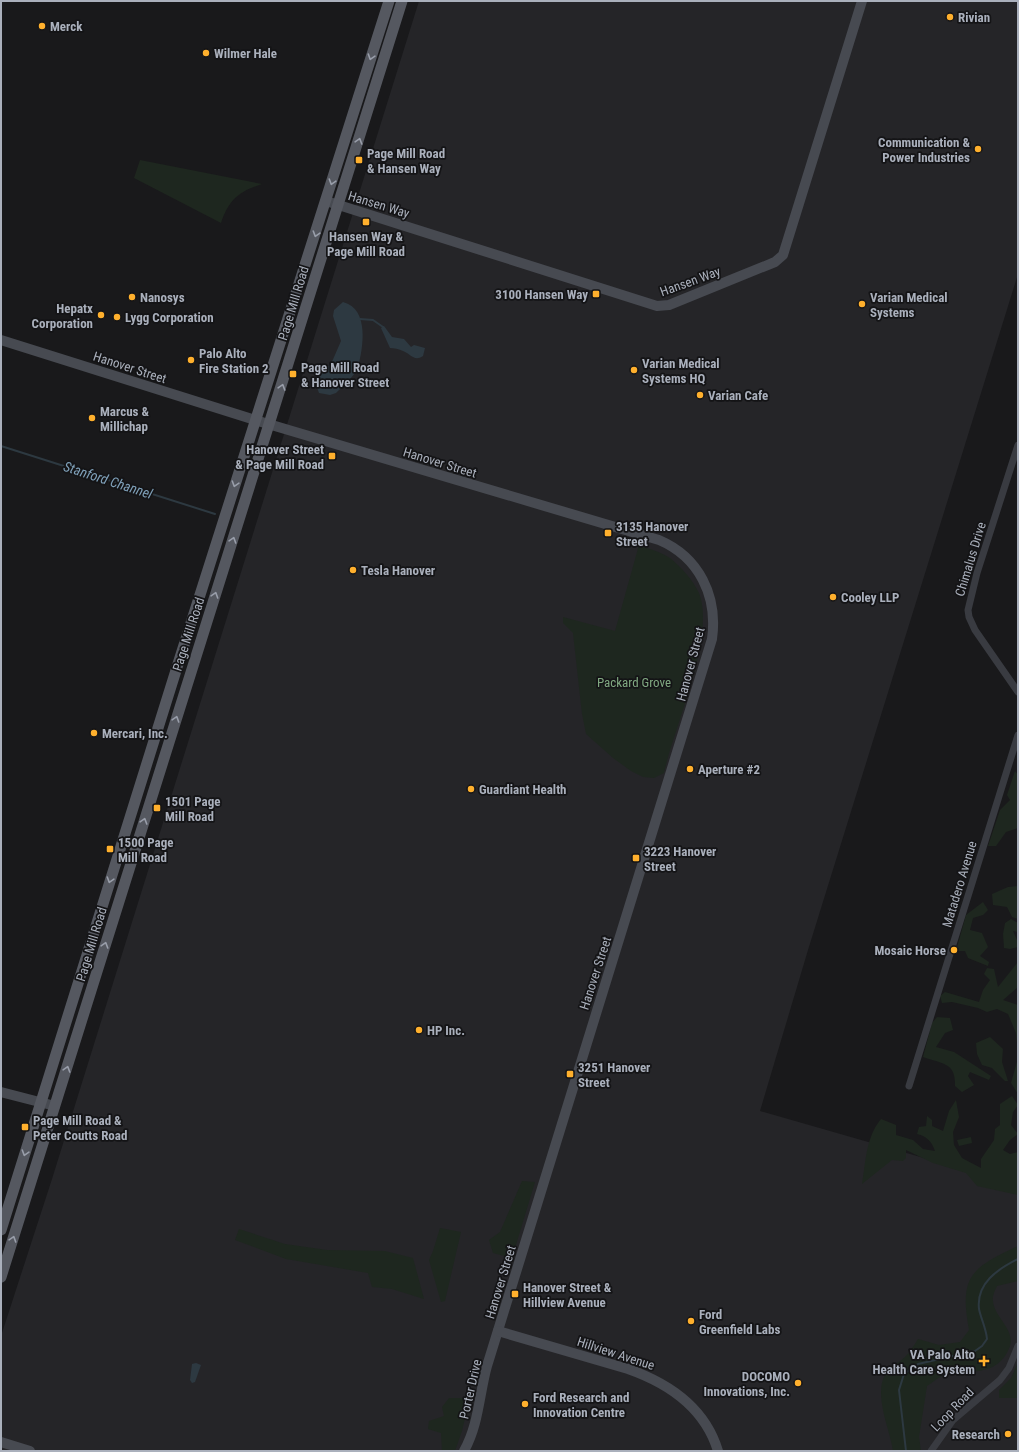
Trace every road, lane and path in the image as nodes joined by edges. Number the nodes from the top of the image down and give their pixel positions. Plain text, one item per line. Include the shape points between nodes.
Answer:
1 (389, 1) edge
2 (402, 1) edge
3 (862, 1) edge
4 (326, 201) junction
5 (339, 205) junction
6 (1, 340) edge
7 (255, 420) junction
8 (270, 424) junction
9 (1018, 445) edge
10 (1018, 692) edge
11 (1018, 735) edge
12 (1015, 755) edge
13 (147, 763) junction
14 (156, 781) junction
15 (909, 1086) dead end
16 (1, 1092) edge
17 (41, 1102) junction
18 (55, 1106) junction
19 (1, 1230) edge
20 (1, 1276) edge
21 (498, 1331) junction
22 (1018, 1346) edge
23 (1, 1442) edge
24 (30, 1451) edge
25 (464, 1451) edge
26 (718, 1451) edge
27 (931, 1451) edge

1 -> 4 main road, Page Mill Road
5 -> 2 main road, Page Mill Road
3 - 5 street, Hansen Way via 783,255 775,262 669,305 657,306
4 - 5 street, Hansen Way
4 -> 7 main road, Page Mill Road
8 -> 5 main road, Page Mill Road
6 - 7 street, Hanover Street
7 - 8 street, Hanover Street
7 -> 13 main road, Page Mill Road
14 -> 8 main road, Page Mill Road
8 - 21 street, Hanover Street via 659,540 690,560 704,579 712,603 714,626 705,664
9 - 10 street, Chimalus Drive via 968,610 975,630
11 - 12 street, Matadero Avenue
12 - 15 street, Matadero Avenue
13 - 14 main road
13 -> 17 main road, Page Mill Road
18 -> 14 main road, Page Mill Road
16 - 17 street
17 - 18 street
17 -> 19 main road, Page Mill Road
20 -> 18 main road, Page Mill Road
21 - 25 street, Porter Drive via 486,1370 472,1436
21 - 26 street, Hillview Avenue via 648,1376 682,1397 694,1409
22 - 27 street, Loop Road via 1009,1368 1000,1380 953,1420
23 - 24 street

